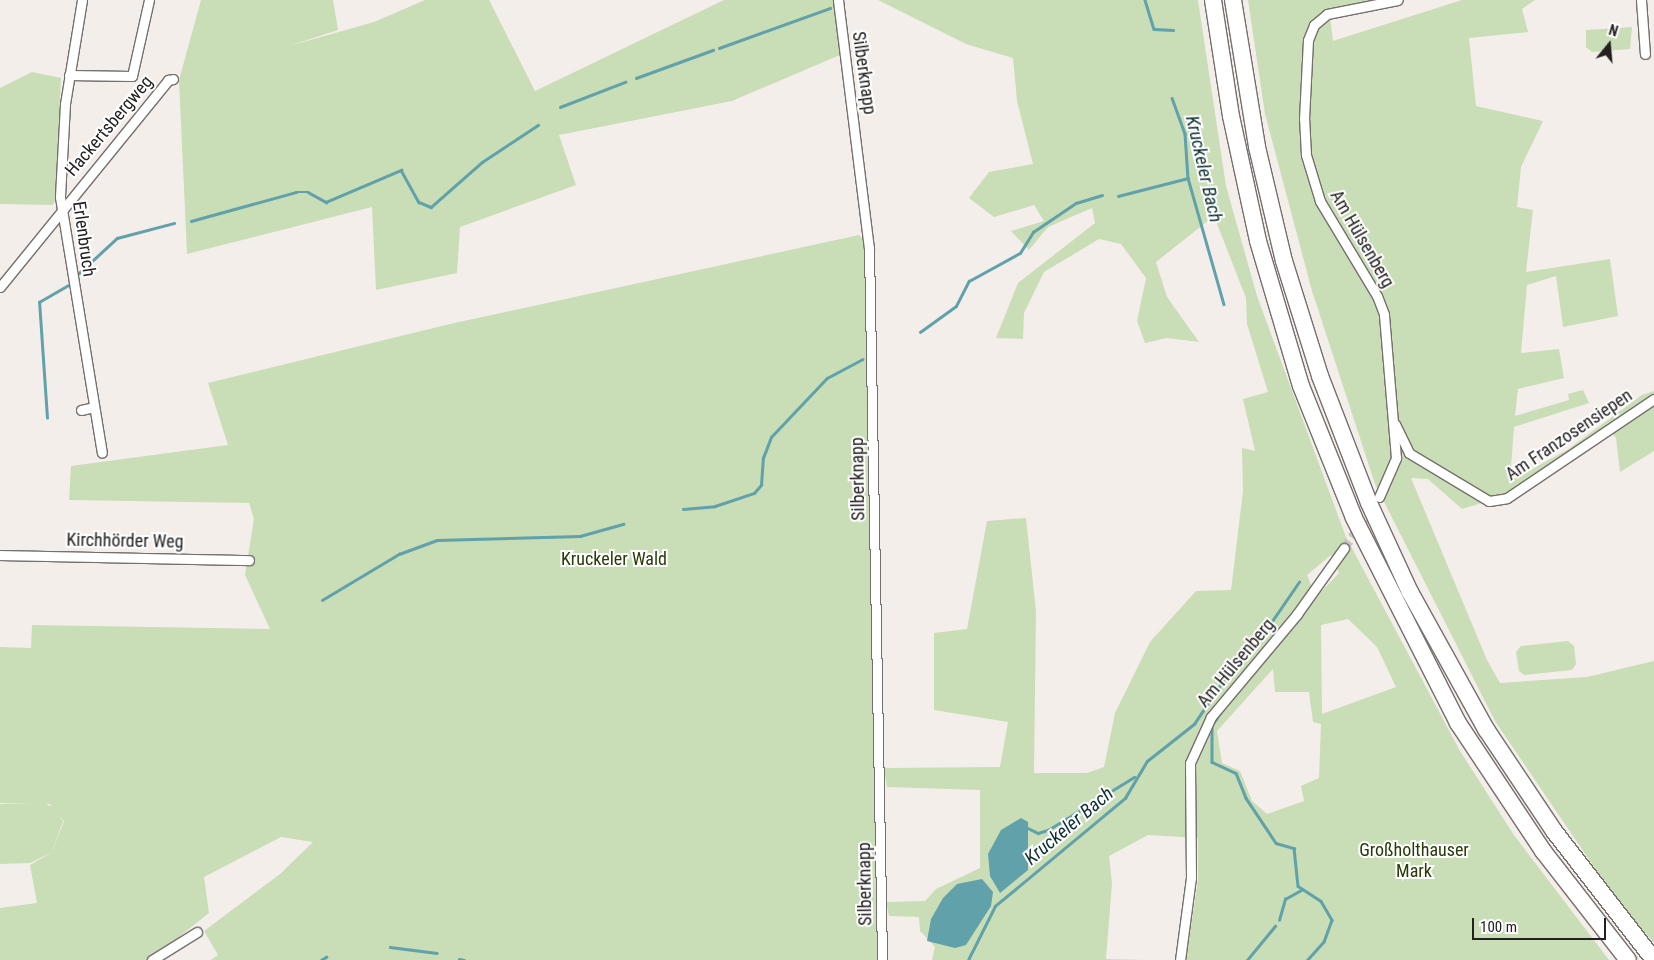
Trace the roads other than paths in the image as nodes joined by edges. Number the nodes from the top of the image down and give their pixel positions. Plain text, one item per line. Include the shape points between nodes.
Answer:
1 (82, 0) edge
2 (149, 0) edge
3 (838, 0) edge
4 (1213, 0) edge
5 (1233, 0) edge
6 (1398, 0) edge
7 (1641, 0) edge
8 (1645, 54) dead end
9 (68, 75) junction
10 (171, 79) dead end
11 (61, 208) junction
12 (0, 287) edge
13 (1654, 399) edge
14 (94, 407) junction
15 (81, 410) dead end
16 (1392, 415) junction
17 (102, 453) dead end
18 (1379, 497) dead end
19 (1344, 548) tunnel mouth
20 (0, 555) edge
21 (249, 560) dead end
22 (197, 932) dead end
23 (152, 960) edge
24 (882, 960) edge
25 (1180, 960) edge
26 (1628, 960) edge
27 (1654, 960) edge

1 - 9 street, Erlenbruch
2 - 9 street via 132,76
3 - 24 street, Silberknapp via 869,248
4 - 26 highway via 1231,116 1258,241 1301,386 1354,518 1458,723 1549,858
5 - 27 highway via 1257,147 1282,252 1320,376 1369,503 1414,600 1486,729 1554,831
6 - 16 street, Am Hülsenberg via 1327,14 1309,34 1304,119 1310,171 1334,229 1366,277 1384,314
7 - 8 street
9 - 11 street, Erlenbruch
10 - 11 street, Hackertsbergweg
11 - 12 street, Hackertsbergweg
11 - 14 street, Erlenbruch
13 - 16 street, Am Franzosensiepen via 1507,498 1489,501 1409,453
14 - 15 street
14 - 17 street, Erlenbruch
16 - 18 street, Am Hülsenberg via 1396,458
19 - 25 street, Am Hülsenberg via 1298,614 1211,717 1190,763 1191,878
20 - 21 street, Kirchhörder Weg
22 - 23 street

